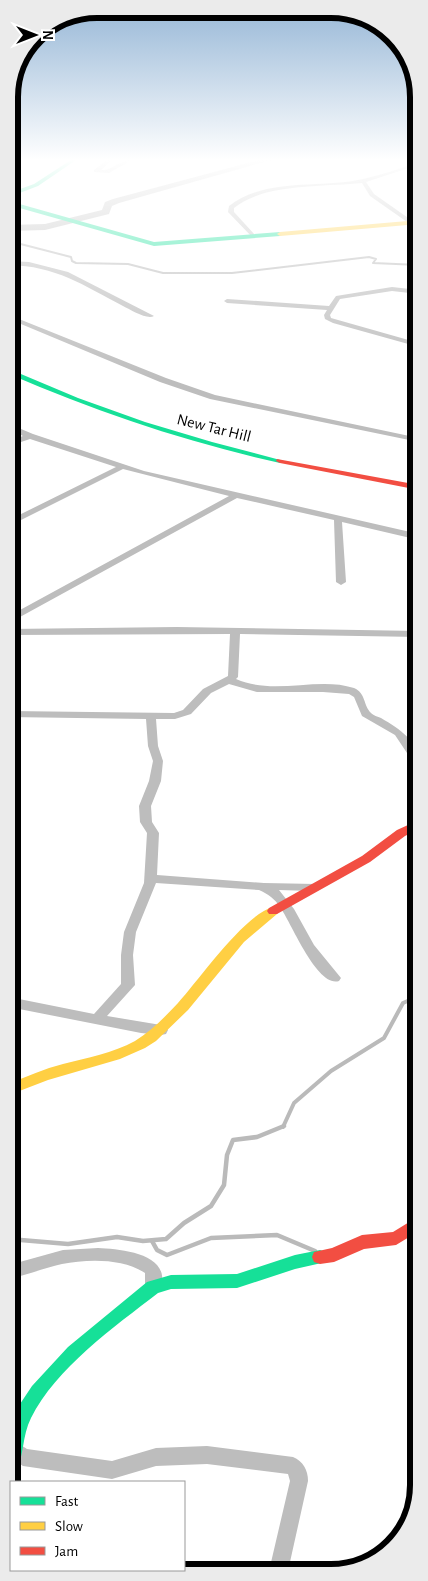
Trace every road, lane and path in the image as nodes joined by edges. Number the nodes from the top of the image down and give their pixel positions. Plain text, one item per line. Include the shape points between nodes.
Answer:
1 (116, 234) edge
2 (251, 234) edge
3 (279, 234) edge
4 (253, 236) junction
5 (18, 264) edge
6 (410, 291) edge
7 (227, 301) dead end
8 (331, 308) junction
9 (151, 316) dead end
10 (18, 321) edge
11 (410, 342) edge
12 (18, 376) edge
13 (18, 430) edge
14 (30, 436) junction
15 (410, 438) edge
16 (18, 441) edge
17 (122, 467) junction
18 (410, 486) edge
19 (236, 495) junction
20 (18, 519) edge
21 (338, 519) junction
22 (410, 535) edge
23 (341, 582) dead end
24 (18, 615) edge
25 (18, 632) edge
26 (235, 632) junction
27 (410, 634) edge
28 (229, 680) junction
29 (18, 714) edge
30 (151, 717) junction
31 (410, 749) edge
32 (410, 828) edge
33 (151, 879) junction
34 (260, 886) junction
35 (312, 887) junction
36 (284, 902) junction
37 (334, 978) dead end
38 (18, 1004) edge
39 (96, 1020) junction
40 (161, 1030) junction
41 (18, 1086) edge
42 (410, 1229) edge
43 (18, 1270) edge
44 (153, 1287) junction
45 (18, 1428) edge
46 (18, 1453) edge
47 (281, 1564) edge

1 - 4 street via 165,244
2 - 4 street
3 - 4 street
5 - 9 street via 66,273
6 - 8 street via 392,289 344,296 336,299
7 - 8 street
8 - 11 street via 326,317 331,321
10 - 15 street via 215,398
12 - 18 street, New Tar Hill via 92,407 179,437 260,457
13 - 14 street
14 - 16 street
14 - 17 street
17 - 19 street
17 - 20 street
19 - 21 street
19 - 24 street
21 - 22 street
21 - 23 street
25 - 26 street
26 - 27 street
26 - 28 street via 234,673
28 - 30 street via 207,691 187,712
28 - 31 street via 241,685 279,690 352,691 358,695 366,714 399,733
29 - 30 street
30 - 33 street via 153,746 158,761 155,781 145,806 146,822 153,834
32 - 35 street via 366,859
33 - 34 street
33 - 39 street via 130,932 128,985
34 - 35 street
34 - 36 street via 276,893
35 - 36 street
36 - 37 street via 308,946
36 - 40 street via 240,940
38 - 39 street
39 - 40 street
40 - 41 street via 114,1056 46,1074
42 - 44 street via 396,1238 362,1242 334,1255 295,1262 251,1278 171,1282
43 - 44 street via 63,1257 134,1258 153,1270
44 - 45 street via 112,1317 78,1351 62,1362 27,1409
46 - 47 street via 23,1457 112,1470 156,1457 207,1455 293,1466 300,1482

